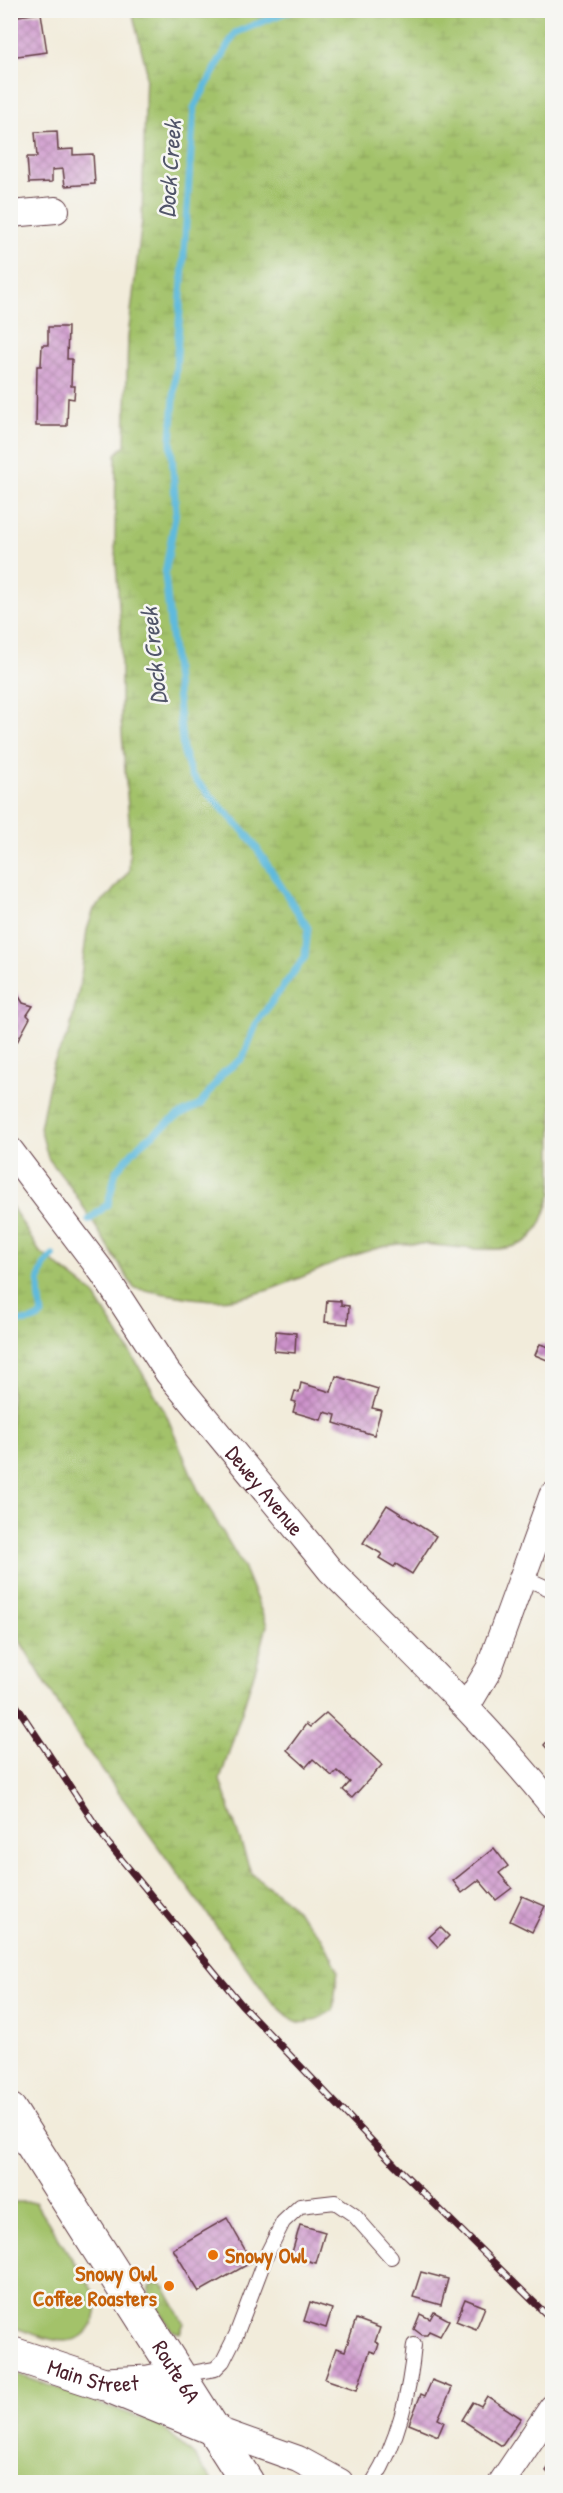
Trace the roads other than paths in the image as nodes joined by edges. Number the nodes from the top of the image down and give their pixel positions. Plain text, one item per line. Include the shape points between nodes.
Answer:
1 (56, 210) dead end
2 (10, 214) edge
3 (10, 1150) edge
4 (552, 1496) edge
5 (523, 1577) junction
6 (552, 1590) edge
7 (467, 1706) junction
8 (552, 1805) edge
9 (10, 2110) edge
10 (391, 2257) dead end
11 (414, 2345) dead end
12 (10, 2353) edge
13 (178, 2376) junction
14 (104, 2384) junction
15 (552, 2408) edge
16 (214, 2429) junction
17 (247, 2482) edge
18 (340, 2482) edge
19 (373, 2482) edge
20 (502, 2482) edge

1 - 2 street
3 - 7 street, Dewey Avenue via 103,1273 168,1373 330,1570
4 - 5 street
5 - 6 lane
5 - 7 street via 489,1670
7 - 8 street, Dewey Avenue
9 - 13 main road, Route 6A
10 - 13 lane via 354,2216 335,2202 300,2206 284,2222 266,2256 223,2361 216,2369
11 - 19 lane via 411,2379 395,2432
12 - 14 main road, Main Street
13 - 14 main road, Main Street
13 - 16 main road, Route 6A
14 - 16 main road
15 - 20 street
16 - 17 main road, Route 6A
16 - 18 street via 298,2459

